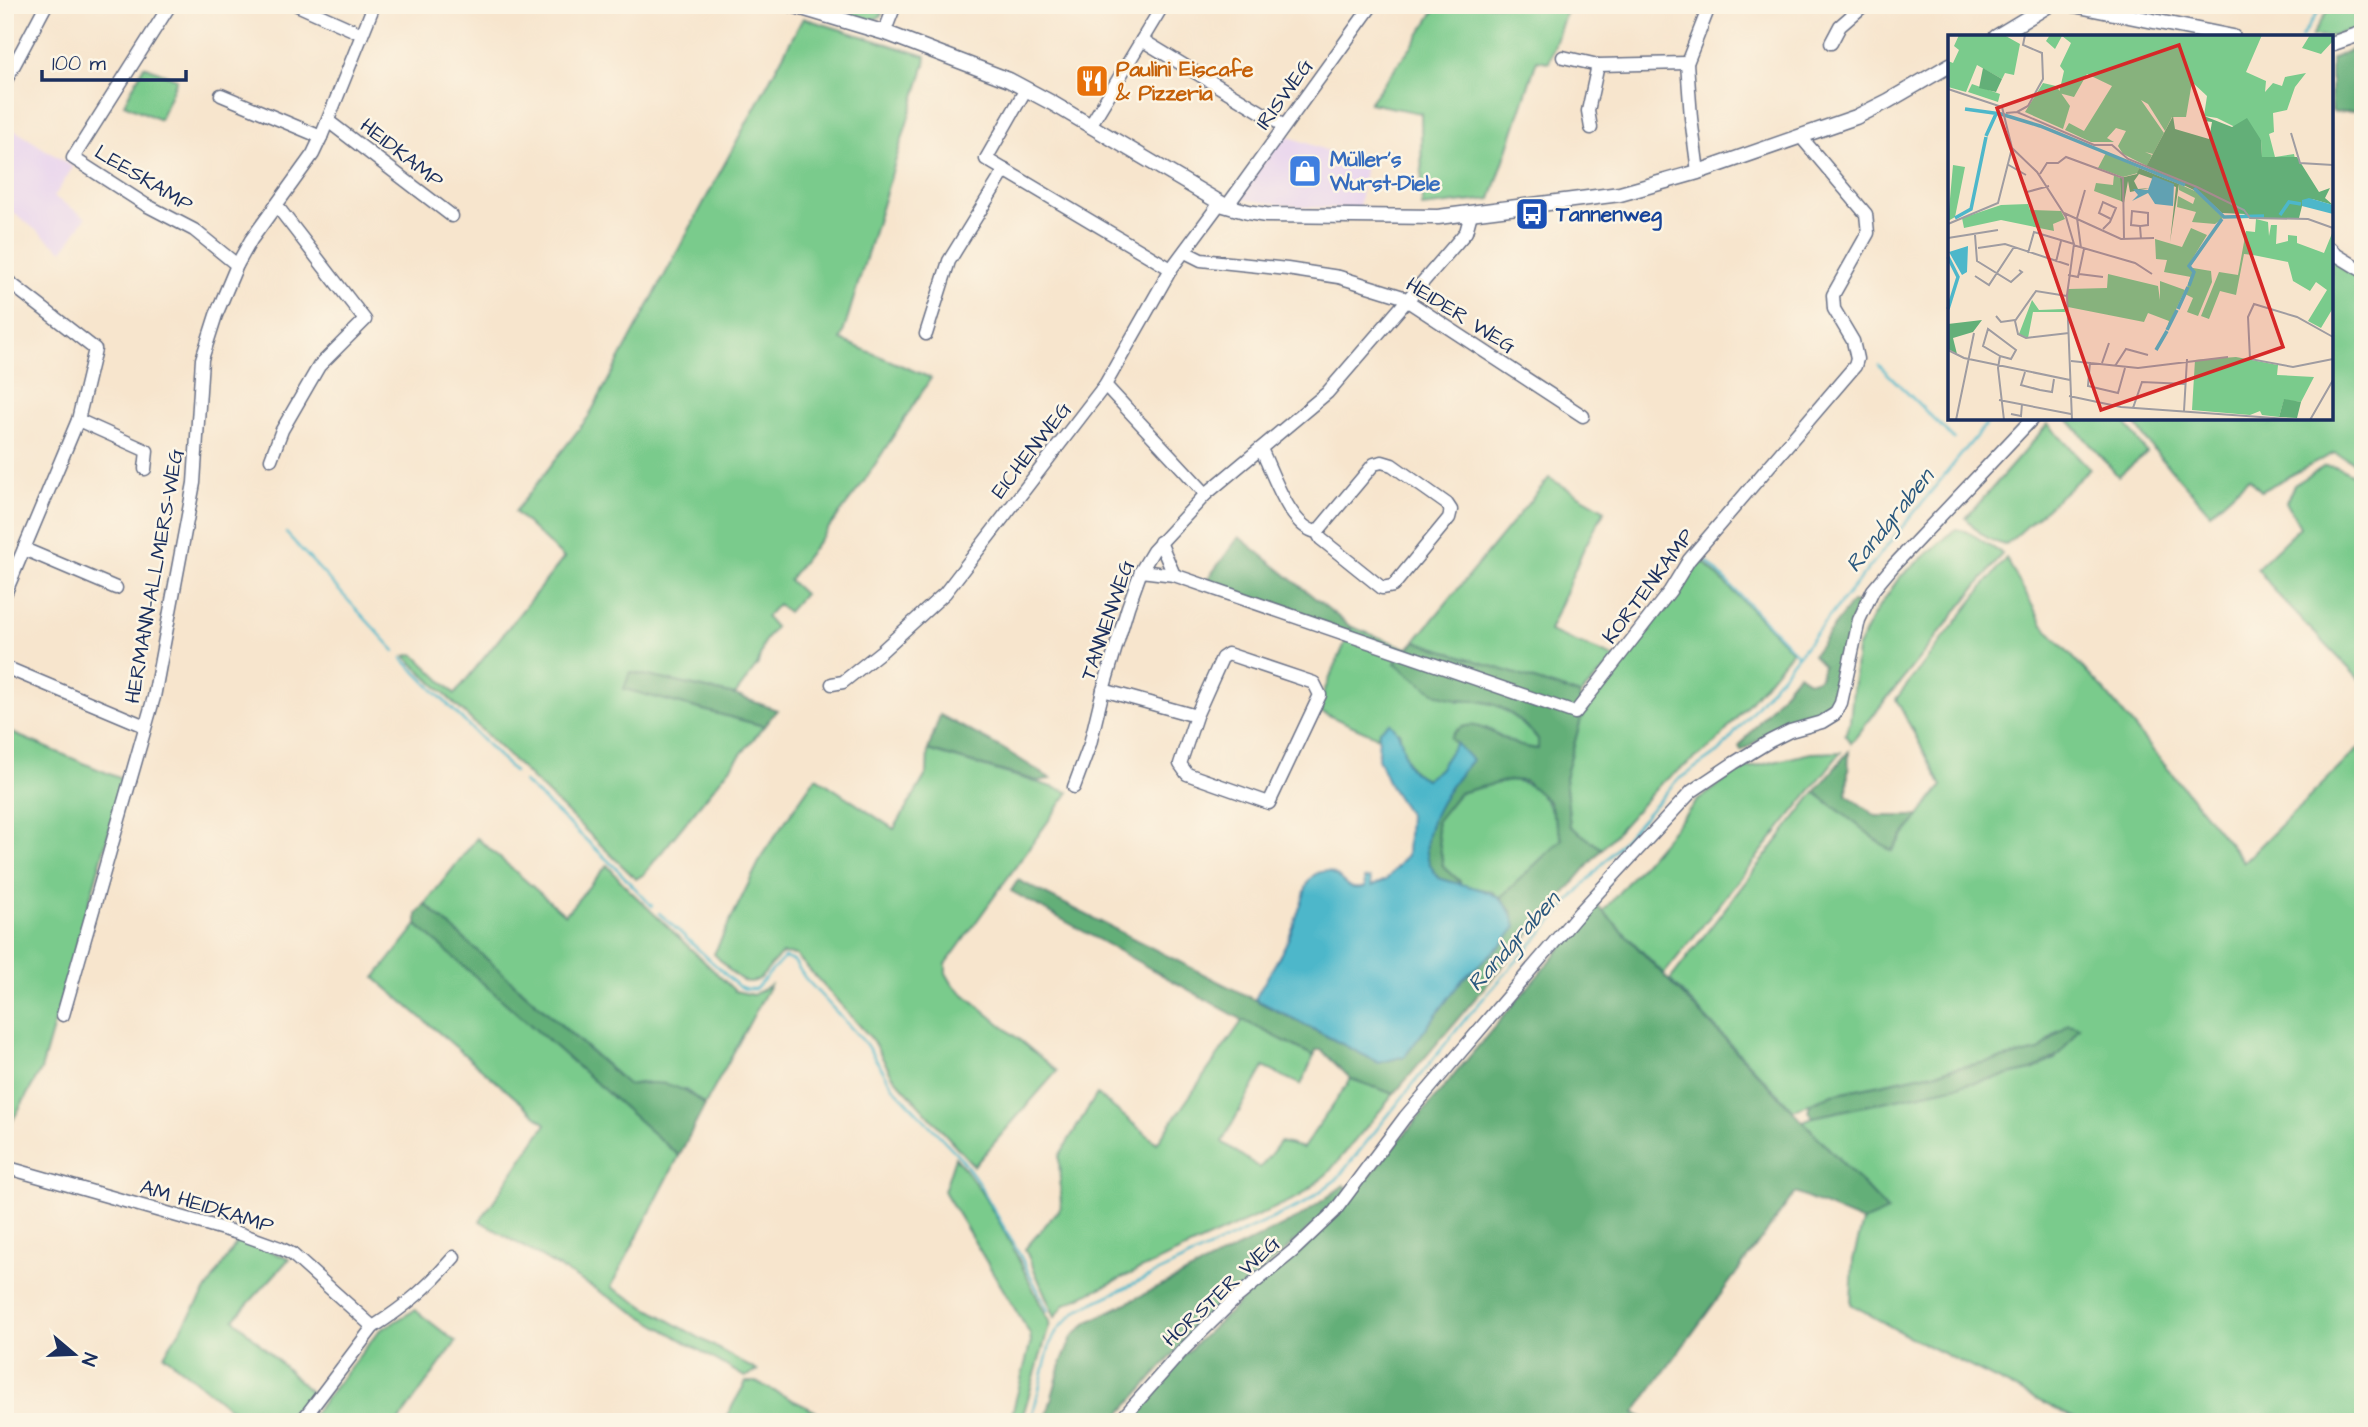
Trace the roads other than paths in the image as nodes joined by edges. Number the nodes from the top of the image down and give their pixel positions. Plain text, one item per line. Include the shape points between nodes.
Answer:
1 (46, 5) edge
2 (170, 5) edge
3 (297, 5) edge
4 (374, 5) edge
5 (792, 5) edge
6 (895, 5) edge
7 (1163, 5) edge
8 (1372, 5) edge
9 (1864, 5) edge
10 (2049, 5) edge
11 (2074, 5) edge
12 (1709, 7) edge
13 (884, 33) junction
14 (2363, 33) edge
15 (362, 34) junction
16 (1999, 35) edge
17 (2223, 35) edge
18 (1142, 40) junction
19 (1831, 43) dead end
20 (2333, 43) edge
21 (1563, 57) dead end
22 (1687, 64) junction
23 (1598, 65) junction
24 (1948, 66) edge
25 (6, 79) edge
26 (1026, 89) junction
27 (221, 95) dead end
28 (328, 121) junction
29 (1090, 126) junction
30 (1284, 126) junction
31 (1591, 128) dead end
32 (321, 137) junction
33 (1801, 137) junction
34 (1005, 170) junction
35 (1698, 172) junction
36 (1224, 204) junction
37 (274, 207) junction
38 (1471, 214) junction
39 (452, 216) dead end
40 (1185, 252) junction
41 (2333, 252) edge
42 (237, 265) junction
43 (1171, 269) junction
44 (2363, 271) edge
45 (5, 279) edge
46 (1408, 299) junction
47 (926, 334) dead end
48 (1105, 385) junction
49 (1583, 416) dead end
50 (78, 420) junction
51 (2031, 420) edge
52 (1261, 449) junction
53 (271, 459) dead end
54 (145, 469) dead end
55 (1206, 494) junction
56 (1317, 532) junction
57 (1160, 542) junction
58 (24, 549) junction
59 (1141, 571) junction
60 (1174, 575) junction
61 (116, 588) dead end
62 (5, 594) edge
63 (5, 667) edge
64 (832, 684) dead end
65 (1103, 690) junction
66 (1196, 716) junction
67 (145, 726) junction
68 (1074, 787) dead end
69 (63, 1015) dead end
70 (5, 1167) edge
71 (454, 1257) dead end
72 (373, 1327) junction
73 (301, 1422) edge
74 (1119, 1422) edge

1 - 25 street
2 - 42 street, LEESKAMP via 73,158 194,230
3 - 15 street
4 - 15 street, HERMANN-ALLMERS-WEG
5 - 13 street
6 - 13 street
7 - 18 street
8 - 30 street, IRISWEG
9 - 19 street via 1840,26
10 - 16 street
11 - 17 street
12 - 22 street
13 - 26 street
14 - 20 street
15 - 28 street, HERMANN-ALLMERS-WEG
18 - 29 street
18 - 30 street
21 - 23 street
22 - 23 street
22 - 35 street
23 - 31 street via 1588,111
24 - 33 street via 1856,117
26 - 29 street
26 - 34 street via 986,159
27 - 32 street
28 - 32 street, HERMANN-ALLMERS-WEG
28 - 39 street, HEIDKAMP
29 - 36 street
30 - 36 street, IRISWEG
32 - 37 street, HERMANN-ALLMERS-WEG
33 - 35 street
33 - 60 street, KORTENKAMP via 1866,214 1868,233 1833,295 1833,309 1853,341 1855,366 1689,560 1575,713
34 - 43 street
34 - 47 street via 949,261
35 - 38 street via 1620,194
36 - 38 street via 1266,215 1371,218
36 - 40 street, EICHENWEG
37 - 42 street, HERMANN-ALLMERS-WEG
37 - 53 street via 365,320 320,366 282,430
38 - 46 street, TANNENWEG via 1466,232
40 - 43 street, EICHENWEG
40 - 46 street, HEIDER WEG via 1201,260 1339,277
41 - 44 street
42 - 67 street, HERMANN-ALLMERS-WEG via 202,359 194,483
43 - 48 street, EICHENWEG
45 - 50 street via 95,349
46 - 49 street, HEIDER WEG
46 - 52 street, TANNENWEG via 1327,393
48 - 55 street
48 - 64 street, EICHENWEG via 945,593 883,650 843,682
50 - 54 street via 146,451
50 - 58 street
51 - 74 street, HORSTER WEG via 1873,590 1858,620 1835,715 1770,741 1692,791 1580,912 1405,1117 1334,1212 1237,1297
52 - 55 street, TANNENWEG
52 - 56 street via 1293,516
55 - 57 street, TANNENWEG
56 - 56 street via 1374,464 1382,462 1451,510 1393,586 1385,589
57 - 59 street, TANNENWEG
57 - 60 street
58 - 61 street
58 - 62 street
59 - 60 street, KORTENKAMP
59 - 65 street, TANNENWEG
63 - 67 street
65 - 66 street
65 - 68 street, TANNENWEG
66 - 66 street via 1227,654 1314,683 1320,695 1269,803 1187,774 1180,764
67 - 69 street, HERMANN-ALLMERS-WEG
70 - 72 street, AM HEIDKAMP via 280,1248
71 - 72 street via 408,1305
72 - 73 street

